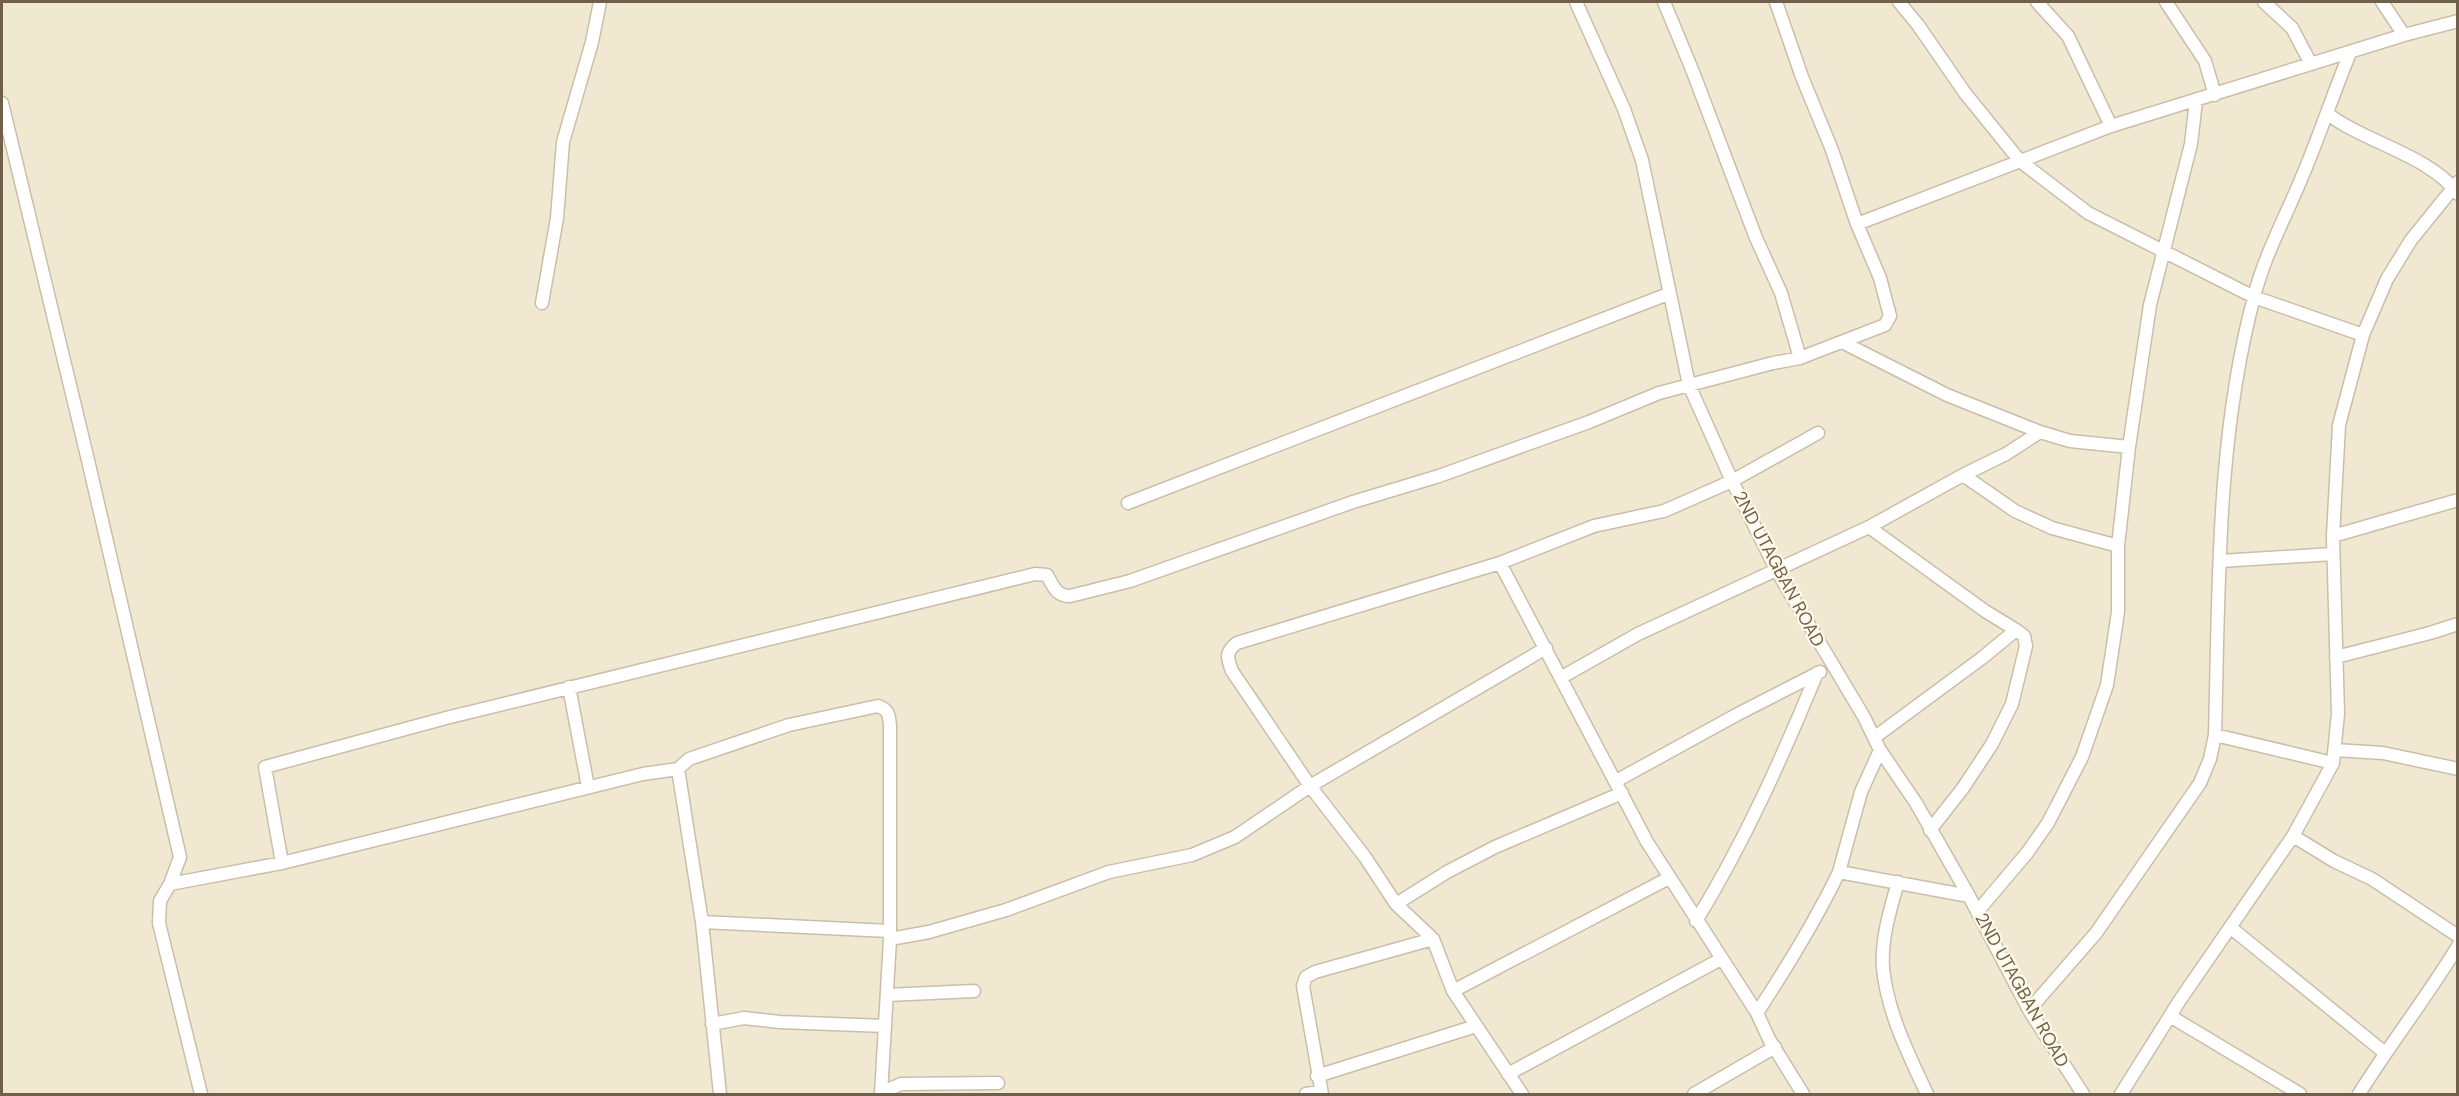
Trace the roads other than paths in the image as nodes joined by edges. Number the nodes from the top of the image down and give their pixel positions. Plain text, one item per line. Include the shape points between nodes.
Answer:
1 (600, 2) edge
2 (1576, 2) edge
3 (1664, 2) edge
4 (1776, 2) edge
5 (1899, 2) edge
6 (2037, 2) edge
7 (2166, 2) edge
8 (2264, 2) edge
9 (2382, 2) edge
10 (2457, 21) edge
11 (2404, 35) junction
12 (2350, 53) junction
13 (2311, 64) junction
14 (2215, 95) junction
15 (2196, 101) junction
16 (2, 103) edge
17 (2328, 114) junction
18 (2112, 126) junction
19 (2020, 161) junction
20 (2456, 188) edge
21 (1857, 224) junction
22 (2163, 250) junction
23 (1668, 294) junction
24 (2253, 297) junction
25 (542, 303) dead end
26 (2363, 335) junction
27 (1842, 342) junction
28 (1800, 358) junction
29 (1689, 385) junction
30 (2040, 432) junction
31 (1818, 433) dead end
32 (2129, 447) junction
33 (1962, 475) junction
34 (1732, 482) junction
35 (2457, 500) edge
36 (1128, 503) dead end
37 (1869, 527) junction
38 (2333, 536) junction
39 (2118, 546) junction
40 (2333, 554) junction
41 (2220, 561) junction
42 (1500, 563) junction
43 (1777, 571) junction
44 (2457, 624) edge
45 (2016, 630) junction
46 (1546, 648) junction
47 (2336, 657) junction
48 (1832, 666) junction
49 (1817, 673) junction
50 (1562, 677) junction
51 (569, 687) junction
52 (2215, 735) junction
53 (1875, 737) junction
54 (1880, 750) junction
55 (2335, 750) junction
56 (2333, 763) junction
57 (678, 769) junction
58 (2457, 769) edge
59 (1616, 781) junction
60 (1310, 786) junction
61 (588, 787) junction
62 (1622, 794) junction
63 (1930, 830) junction
64 (2293, 836) junction
65 (282, 863) junction
66 (1839, 872) junction
67 (1669, 878) junction
68 (1898, 882) junction
69 (170, 884) junction
70 (1969, 896) junction
71 (1396, 904) junction
72 (1977, 912) junction
73 (1696, 921) junction
74 (702, 922) junction
75 (2230, 927) junction
76 (890, 935) junction
77 (2457, 936) edge
78 (1433, 939) junction
79 (2457, 946) edge
80 (1721, 958) junction
81 (974, 991) dead end
82 (1453, 991) junction
83 (887, 995) junction
84 (2029, 1010) junction
85 (1757, 1013) junction
86 (2170, 1016) junction
87 (712, 1024) junction
88 (885, 1026) junction
89 (1476, 1026) junction
90 (1775, 1047) junction
91 (2385, 1053) junction
92 (1508, 1074) junction
93 (1317, 1076) junction
94 (998, 1083) dead end
95 (881, 1094) edge
96 (1321, 1094) edge
97 (201, 1095) edge
98 (720, 1095) edge
99 (1306, 1095) edge
100 (1522, 1095) edge
101 (1694, 1095) edge
102 (1803, 1095) edge
103 (1927, 1095) edge
104 (2083, 1095) edge
105 (2121, 1095) edge
106 (2300, 1095) edge
107 (2359, 1095) edge

1 - 25 street via 563,142 557,218
2 - 23 street, 2ND UTAGBAN ROAD via 1624,109 1642,160
3 - 28 street via 1781,293
4 - 21 street
5 - 19 street
6 - 18 street via 2068,36
7 - 14 street via 2205,62
8 - 13 street via 2292,28
9 - 11 street
10 - 11 street
11 - 12 street
12 - 13 street
12 - 17 street
13 - 14 street
14 - 15 street
15 - 18 street
15 - 22 street via 2190,144
16 - 69 street via 180,857
17 - 20 street
17 - 24 street via 2264,262
18 - 19 street
19 - 21 street
19 - 22 street via 2088,213
20 - 26 street via 2411,240 2387,279
21 - 27 street via 1880,278 1890,316 1885,325
22 - 24 street
22 - 32 street via 2150,305
23 - 29 street, 2ND UTAGBAN ROAD
23 - 36 street
24 - 26 street
24 - 41 street via 2231,400
26 - 38 street via 2339,425
27 - 28 street
27 - 30 street via 1947,395
28 - 29 street
29 - 34 street, 2ND UTAGBAN ROAD
29 - 51 street via 1450,472 1130,581 1062,596 1047,575 1035,574
30 - 32 street via 2070,441
30 - 33 street
31 - 34 street
32 - 39 street
33 - 37 street
33 - 39 street via 2015,511 2052,528
34 - 42 street via 1664,511 1594,526
34 - 43 street, 2ND UTAGBAN ROAD
35 - 38 street
37 - 43 street
37 - 45 street
38 - 40 street
39 - 72 street via 2118,612 2107,685 2082,757 2027,854
40 - 41 street
40 - 47 street
41 - 52 street
42 - 46 street
42 - 60 street via 1323,615 1229,649 1227,659 1232,671
43 - 48 street, 2ND UTAGBAN ROAD
43 - 50 street via 1638,634
44 - 47 street
45 - 53 street
45 - 63 street via 2024,636 2026,646 2012,704 1992,744
46 - 50 street
46 - 60 street
47 - 55 street
48 - 49 street
48 - 53 street, 2ND UTAGBAN ROAD
49 - 59 street
49 - 73 street via 1740,843
50 - 59 street
51 - 61 street
51 - 65 street via 265,767
52 - 56 street
52 - 84 street via 2211,759 2200,783 2096,933
53 - 54 street, 2ND UTAGBAN ROAD
54 - 63 street, 2ND UTAGBAN ROAD
54 - 66 street via 1861,792
55 - 56 street
55 - 58 street via 2383,753
56 - 64 street
57 - 61 street
57 - 74 street
57 - 76 street via 689,759 789,725 878,705 885,708 890,726
59 - 62 street
60 - 71 street
60 - 76 street via 1235,837 1192,855 1109,872 1006,910 930,932
61 - 65 street
62 - 67 street
62 - 71 street via 1495,847
63 - 70 street, 2ND UTAGBAN ROAD
64 - 75 street
64 - 77 street via 2372,879
65 - 69 street
66 - 68 street
66 - 85 street via 1821,911
67 - 73 street
67 - 82 street
68 - 70 street
68 - 103 street via 1884,939 1883,967 1894,1015
69 - 97 street via 160,901 159,923
70 - 72 street, 2ND UTAGBAN ROAD
71 - 78 street
72 - 84 street, 2ND UTAGBAN ROAD
73 - 80 street
74 - 76 street
74 - 87 street
75 - 86 street
75 - 91 street
76 - 83 street
78 - 82 street
78 - 93 street via 1306,977 1303,986
79 - 91 street via 2431,991
80 - 85 street
80 - 92 street
81 - 83 street
82 - 89 street
83 - 88 street
84 - 104 street, 2ND UTAGBAN ROAD
85 - 90 street
86 - 105 street
86 - 106 street
87 - 88 street via 744,1018
87 - 98 street
88 - 95 street
89 - 92 street
89 - 93 street
90 - 101 street
90 - 102 street
91 - 107 street
92 - 100 street
93 - 96 street
94 - 95 street via 901,1084
96 - 99 street

